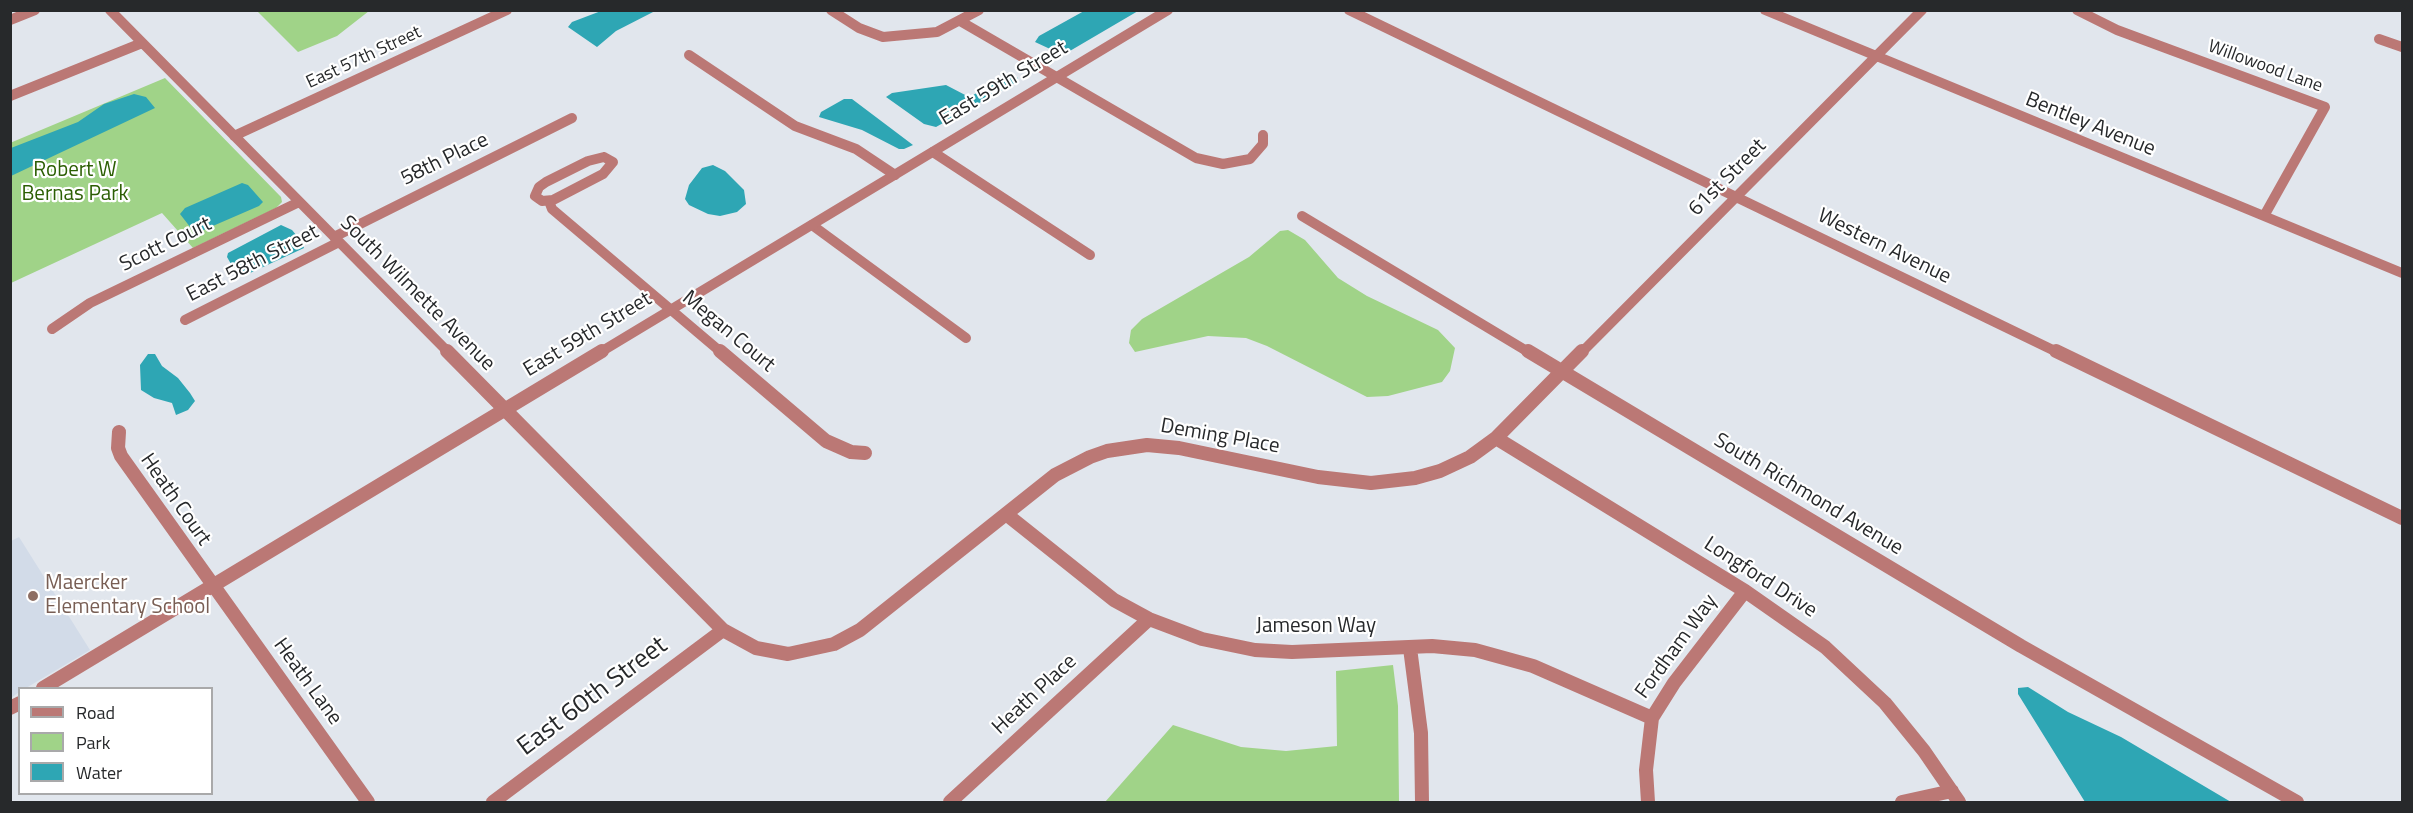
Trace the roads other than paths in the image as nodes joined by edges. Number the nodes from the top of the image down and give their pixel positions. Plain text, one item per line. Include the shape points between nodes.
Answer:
1 (35, 10) edge
2 (110, 10) edge
3 (507, 10) edge
4 (831, 10) edge
5 (979, 10) edge
6 (1168, 10) edge
7 (1349, 10) edge
8 (1765, 10) edge
9 (1922, 10) edge
10 (2077, 10) edge
11 (10, 20) edge
12 (960, 21) junction
13 (2379, 39) dead end
14 (142, 44) junction
15 (2403, 47) edge
16 (689, 55) dead end
17 (1876, 57) junction
18 (1055, 78) junction
19 (10, 96) edge
20 (572, 118) dead end
21 (1263, 135) dead end
22 (234, 136) junction
23 (933, 152) junction
24 (896, 175) junction
25 (1736, 197) junction
26 (549, 201) junction
27 (300, 202) junction
28 (1302, 216) dead end
29 (2264, 216) junction
30 (812, 225) junction
31 (337, 240) junction
32 (1090, 255) dead end
33 (2403, 273) edge
34 (671, 310) junction
35 (185, 320) dead end
36 (52, 329) dead end
37 (966, 338) dead end
38 (1561, 373) junction
39 (505, 410) junction
40 (119, 432) dead end
41 (1496, 438) junction
42 (865, 453) dead end
43 (1006, 514) junction
44 (2403, 518) edge
45 (212, 586) junction
46 (1745, 591) junction
47 (1149, 619) junction
48 (723, 630) junction
49 (1410, 648) junction
50 (45, 687) edge
51 (1652, 718) junction
52 (1956, 797) edge
53 (368, 802) edge
54 (493, 802) edge
55 (950, 802) edge
56 (1422, 802) edge
57 (1648, 802) edge
58 (1902, 802) edge
59 (2297, 802) edge

1 - 11 street
2 - 14 street, South Wilmette Avenue
3 - 22 street, East 57th Street
4 - 12 street via 859,28 883,37 920,36
5 - 12 street
6 - 18 street, East 59th Street
7 - 25 street, Western Avenue
8 - 17 street, Bentley Avenue
9 - 17 street, 61st Street
10 - 29 street, Willowood Lane via 2117,30 2325,107 2323,117
12 - 18 street
13 - 15 street
14 - 19 street
14 - 22 street, South Wilmette Avenue
16 - 24 street via 795,126 856,149
17 - 25 street, 61st Street
17 - 29 street, Bentley Avenue
18 - 21 street via 1209,162 1223,164 1250,159 1263,144
18 - 23 street, East 59th Street
20 - 31 street, 58th Place
22 - 27 street, South Wilmette Avenue
23 - 24 street, East 59th Street
23 - 32 street
24 - 30 street, East 59th Street
25 - 38 street, 61st Street
25 - 44 street, Western Avenue
26 - 26 street, Megan Court via 603,174 613,162 596,158 539,187 537,199
26 - 34 street, Megan Court via 552,209
27 - 31 street, South Wilmette Avenue
27 - 36 street, Scott Court via 90,303
28 - 38 street, South Richmond Avenue
29 - 33 street, Bentley Avenue
30 - 34 street, East 59th Street
30 - 37 street
31 - 35 street, East 58th Street
31 - 39 street, South Wilmette Avenue
34 - 39 street, East 59th Street
34 - 42 street, Megan Court via 826,441 851,452
38 - 41 street, Deming Place
38 - 59 street, South Richmond Avenue via 2021,646
39 - 45 street, East 59th Street
39 - 48 street, South Wilmette Avenue
40 - 45 street, Heath Court via 121,456
41 - 43 street, Deming Place via 1470,457 1440,471 1371,483 1318,477 1179,448 1147,445 1118,449 1071,466
41 - 46 street, Longford Drive
43 - 47 street, Jameson Way via 1114,600
43 - 48 street, Deming Place via 867,625 834,644 788,654 756,648
45 - 50 street, East 59th Street
45 - 53 street, Heath Lane
46 - 51 street, Fordham Way
46 - 52 street, Longford Drive via 1818,641 1867,685 1924,751
47 - 49 street, Jameson Way via 1202,639 1255,650
47 - 55 street, Heath Place
48 - 54 street, East 60th Street
49 - 51 street, Jameson Way via 1458,648 1512,659
49 - 56 street via 1421,734
51 - 57 street, Fordham Way via 1646,770
52 - 58 street

